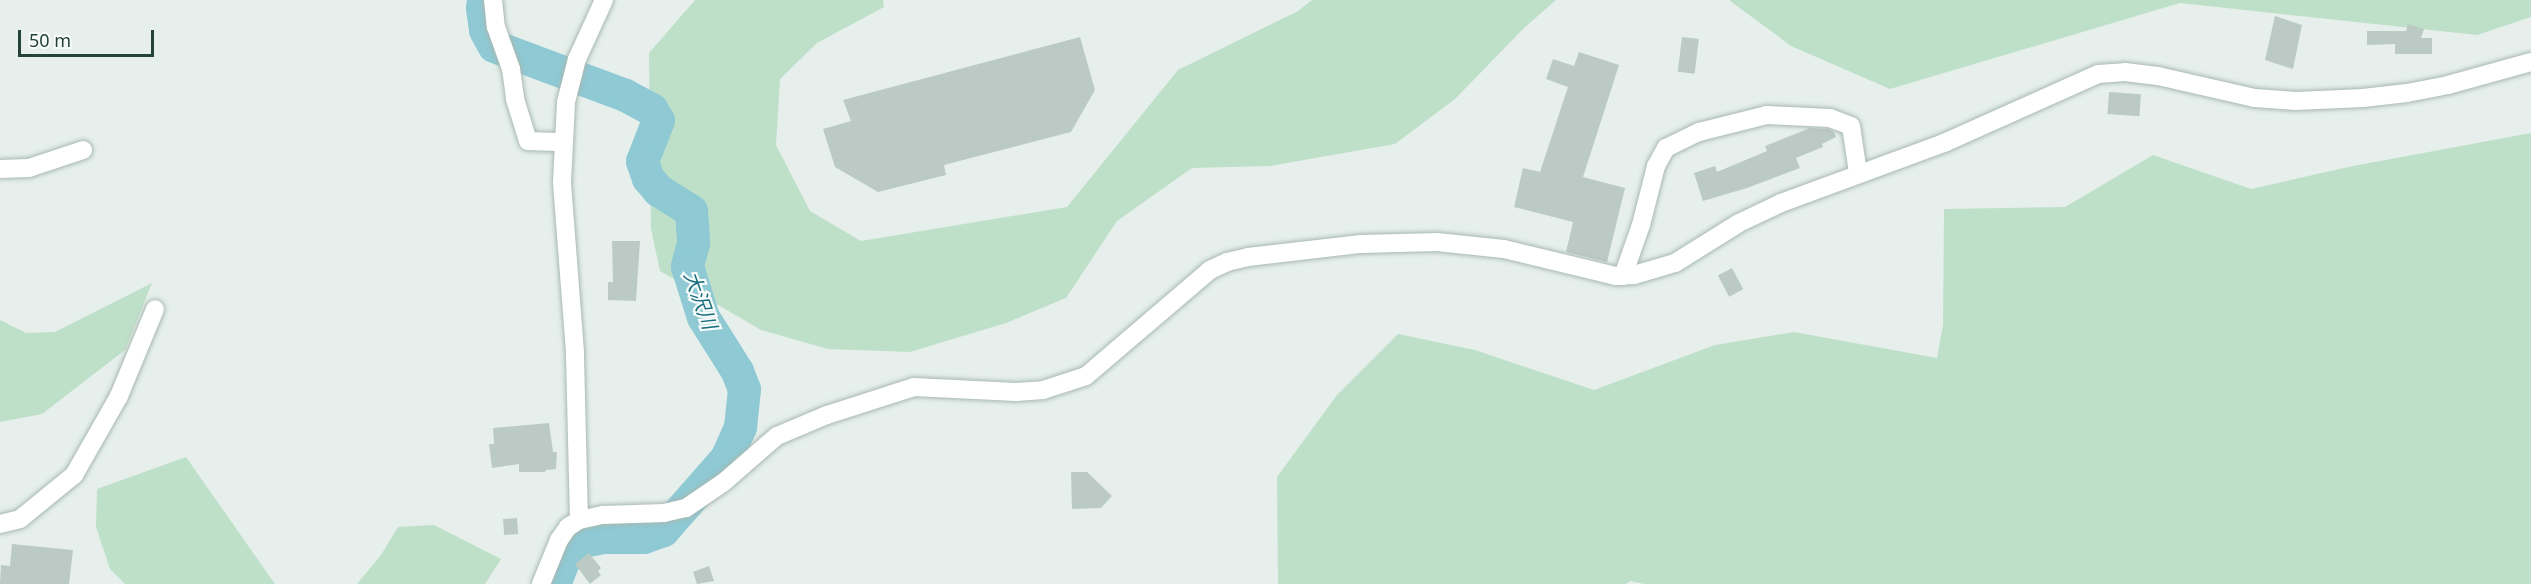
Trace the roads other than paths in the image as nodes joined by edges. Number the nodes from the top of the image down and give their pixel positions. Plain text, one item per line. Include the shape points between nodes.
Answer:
1 (493, 0) edge
2 (604, 0) edge
3 (2531, 62) edge
4 (564, 141) junction
5 (83, 150) dead end
6 (0, 170) edge
7 (1858, 173) junction
8 (1623, 276) junction
9 (155, 309) dead end
10 (579, 520) junction
11 (0, 524) edge
12 (541, 584) edge

1 - 4 street via 496,27 511,69 515,99 528,141
2 - 4 street via 578,59 566,102
3 - 7 street via 2407,93 2296,101 2255,98 2158,76 2098,74 1944,143
4 - 10 street via 562,182 575,352
5 - 6 street via 39,166
7 - 8 street via 1739,223 1675,263 1653,272
7 - 8 street via 1851,126 1830,118 1767,115 1699,132 1666,148 1656,166
8 - 10 street via 1504,249 1437,242 1360,244 1248,257 1210,270 1104,362 1065,385 1016,392 914,387 893,392 777,436 686,508
9 - 11 street via 119,396 74,475 20,519
10 - 12 street via 559,540

